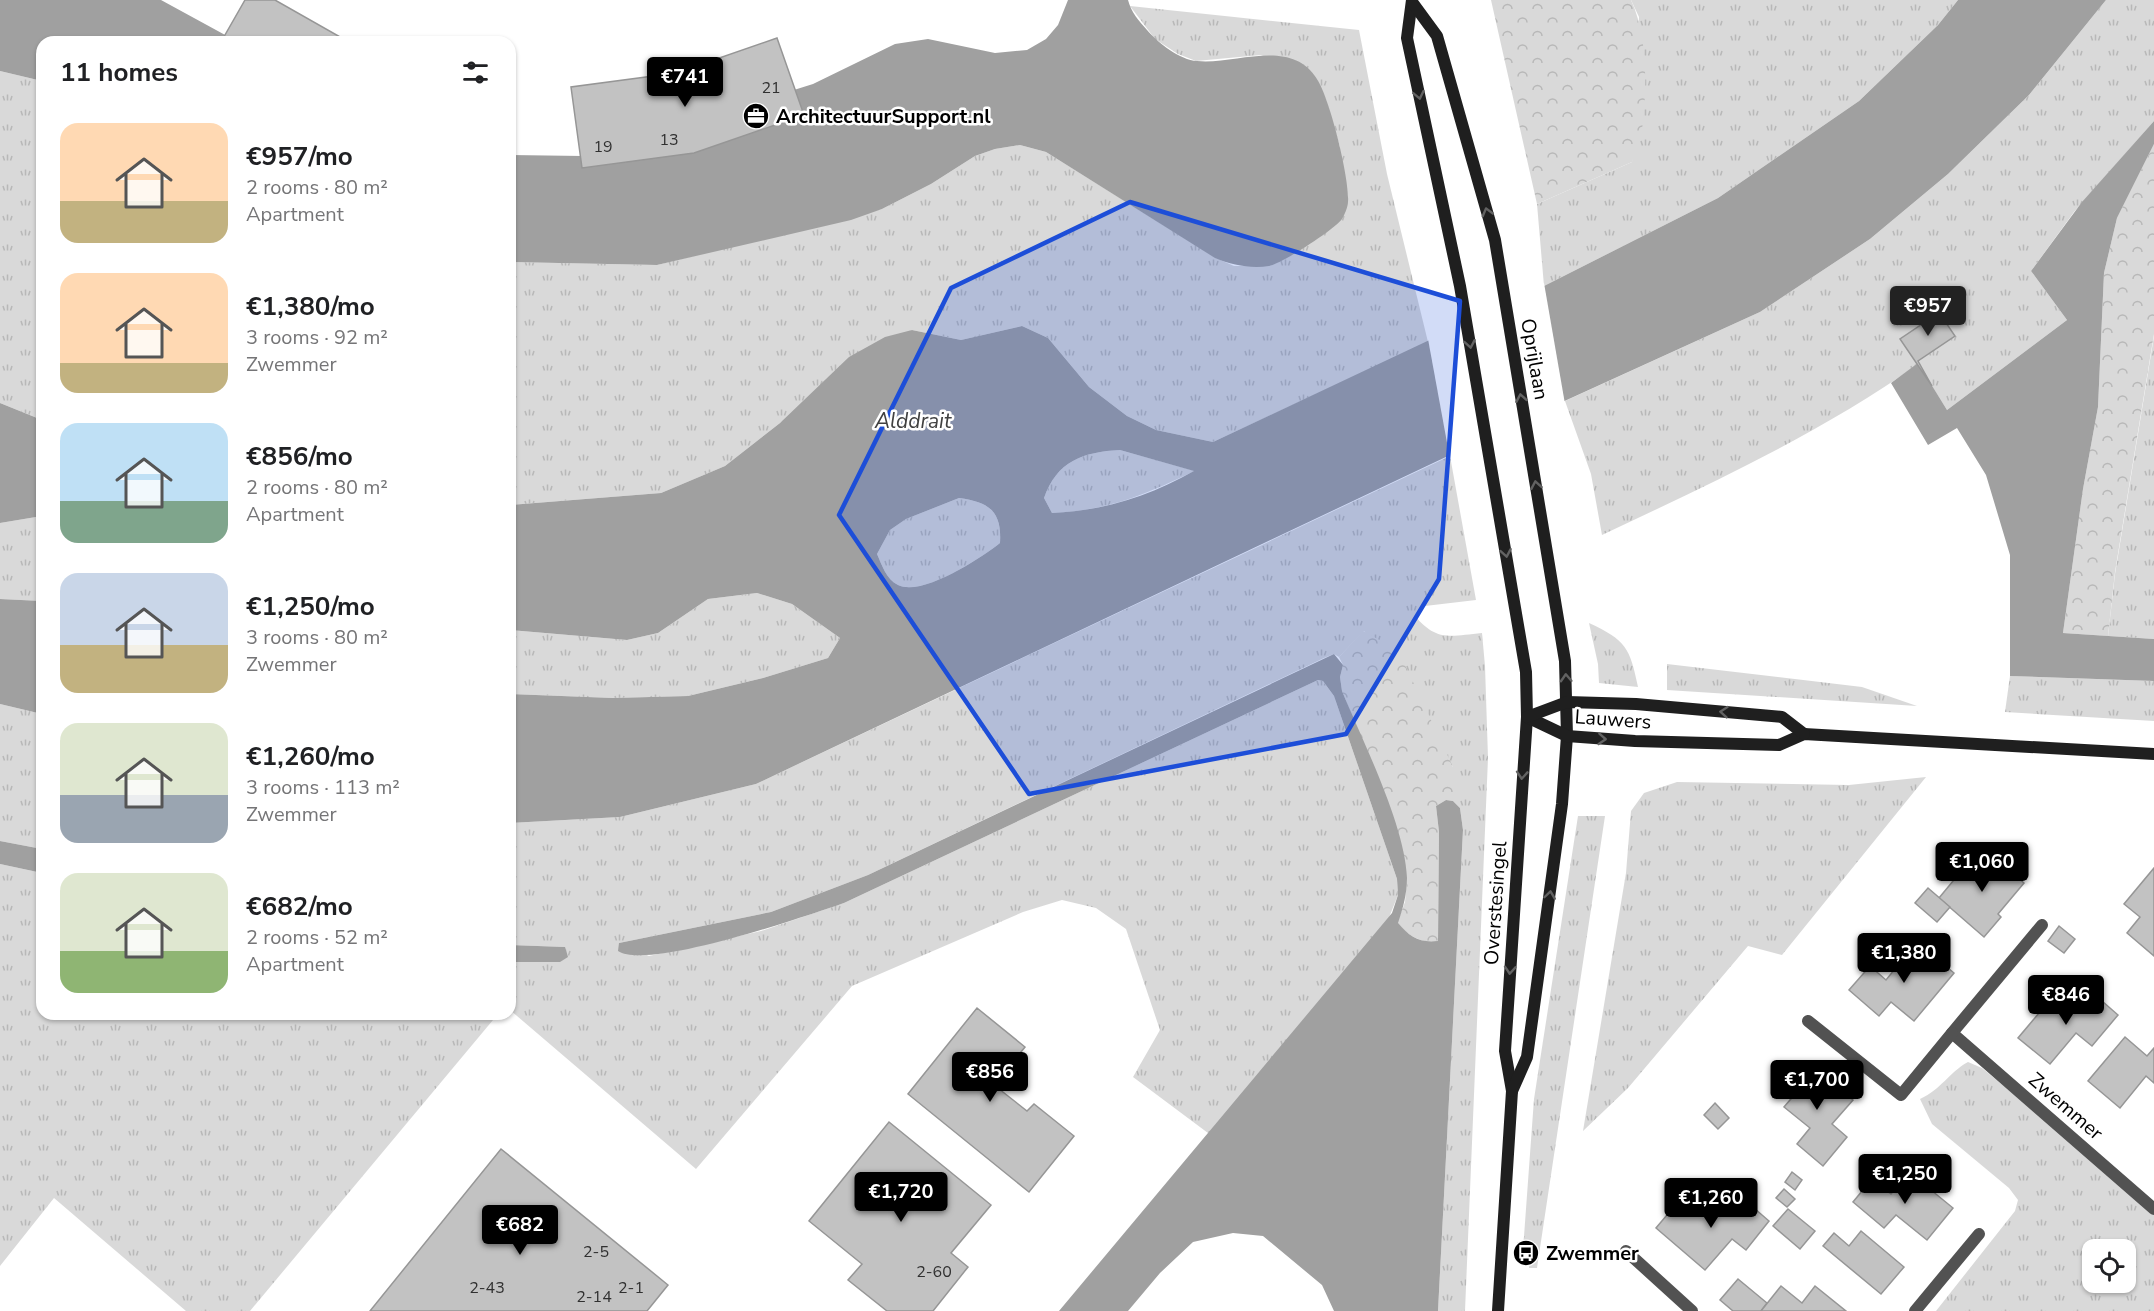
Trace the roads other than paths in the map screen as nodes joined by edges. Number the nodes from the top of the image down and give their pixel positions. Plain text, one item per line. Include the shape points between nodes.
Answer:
1 (1412, 1) edge
2 (1567, 702) junction
3 (1527, 717) junction
4 (1804, 734) junction
5 (1567, 736) junction
6 (2154, 754) edge
7 (2042, 925) dead end
8 (1808, 1021) dead end
9 (1952, 1033) junction
10 (1512, 1091) junction
11 (2154, 1209) edge
12 (1979, 1234) dead end
13 (1626, 1251) dead end
14 (1498, 1311) edge
15 (1692, 1311) edge
16 (1915, 1311) edge

2 -> 1 street, Oprijlaan via 1558,607 1489,219 1437,36
1 -> 3 street, Oprijlaan via 1407,38 1460,286 1526,672
2 - 3 street, Lauwers
4 -> 2 street, Lauwers via 1782,717
2 - 5 street, Oprijlaan
3 - 5 street, Lauwers
3 -> 10 street, Overstesingel via 1505,1051
5 -> 4 street, Lauwers via 1779,746
4 - 6 street, Lauwers
10 -> 5 street, Overstesingel via 1527,1057 1562,804
7 - 9 street
8 - 9 street via 1901,1095
9 - 11 street, Zwemmer
10 - 14 street, Overstesingel
12 - 16 street
13 - 15 street

